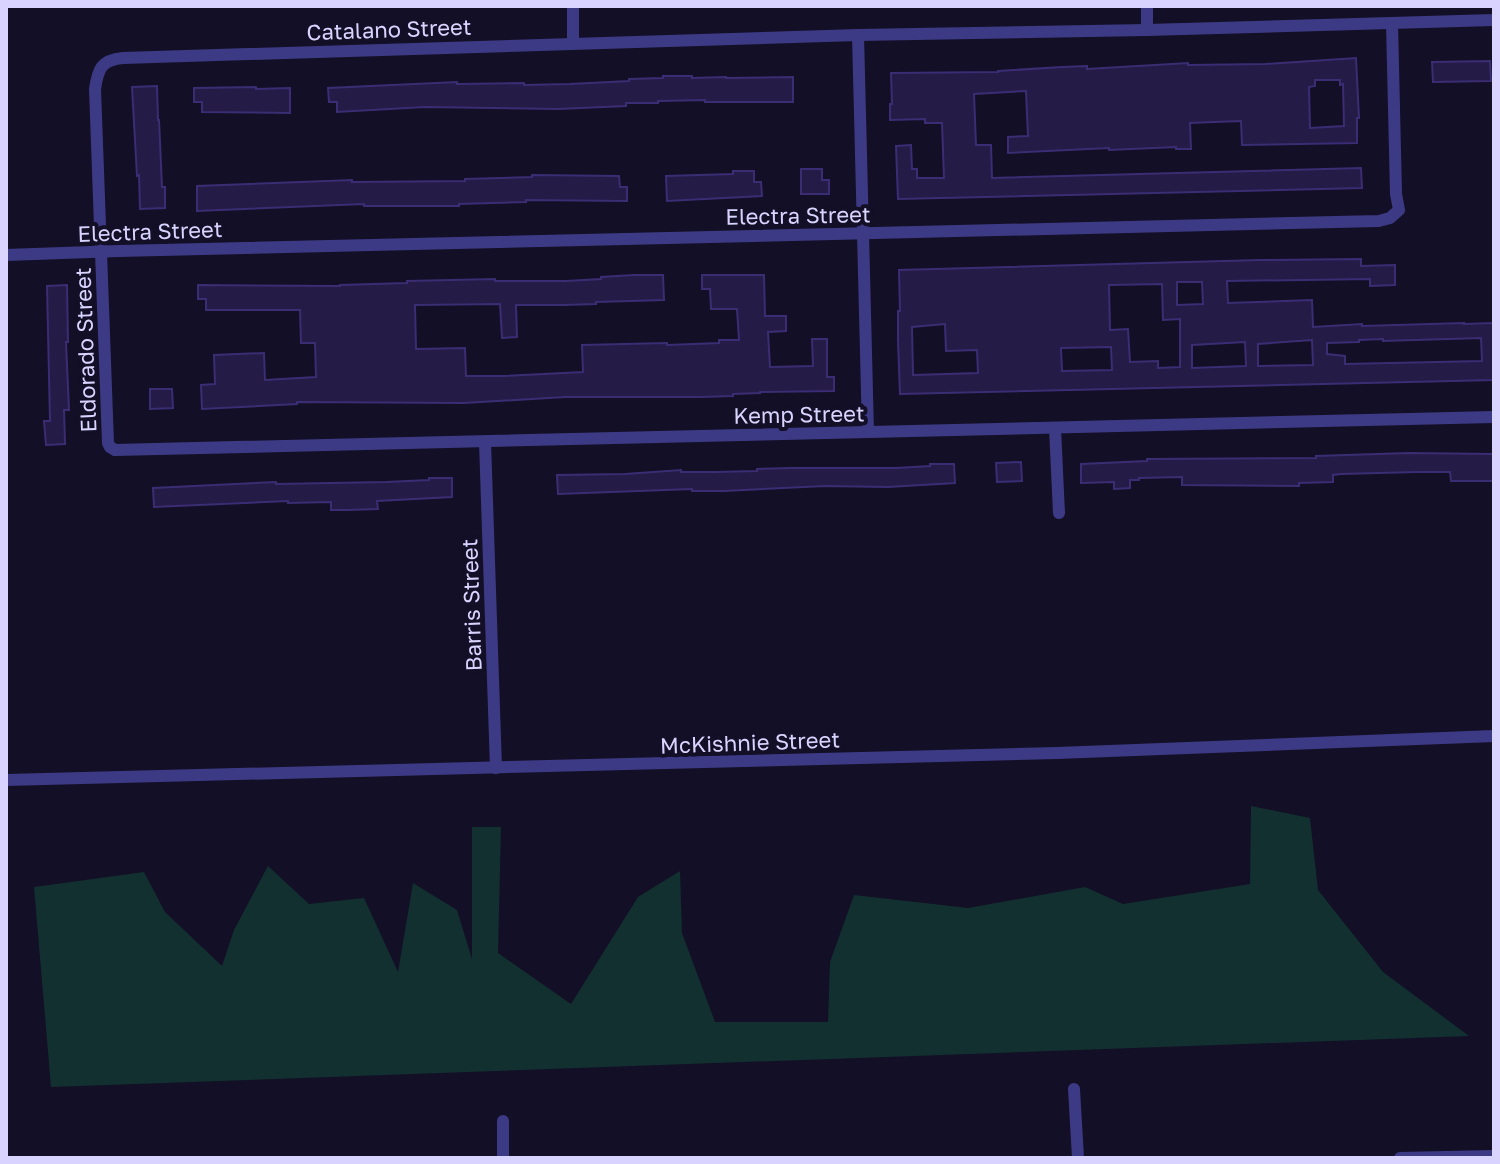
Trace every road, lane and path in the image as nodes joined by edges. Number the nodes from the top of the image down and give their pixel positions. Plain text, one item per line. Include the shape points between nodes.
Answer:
1 (573, 6) edge
2 (1147, 6) edge
3 (1494, 20) edge
4 (1392, 23) junction
5 (1147, 30) junction
6 (858, 35) junction
7 (573, 43) junction
8 (102, 65) joint
9 (863, 234) junction
10 (101, 252) junction
11 (6, 255) edge
12 (1494, 417) edge
13 (1055, 428) junction
14 (868, 432) junction
15 (485, 442) junction
16 (108, 443) joint
17 (1059, 513) dead end
18 (1494, 736) edge
19 (496, 768) junction
20 (6, 780) edge
21 (1074, 1089) dead end
22 (503, 1121) dead end
23 (1494, 1156) edge
24 (503, 1158) edge
25 (1078, 1158) edge
26 (1400, 1158) edge

1 - 7 street
2 - 5 street
3 - 4 street, Catalano Street
4 - 5 street, Catalano Street
4 - 9 street, Electra Street via 1399,210 1390,218
5 - 6 street, Catalano Street
6 - 7 street, Catalano Street
6 - 9 street
7 - 8 street, Catalano Street via 123,58
8 - 10 street, Eldorado Street via 95,89
9 - 10 street, Electra Street
9 - 14 street
10 - 11 street, Electra Street
10 - 16 street, Eldorado Street
12 - 13 street, Kemp Street
13 - 14 street, Kemp Street
13 - 17 street
14 - 15 street, Kemp Street
15 - 16 street, Kemp Street via 115,450
15 - 19 street, Barris Street
18 - 19 street, McKishnie Street
19 - 20 street, McKishnie Street
21 - 25 street
22 - 24 street
23 - 26 street

